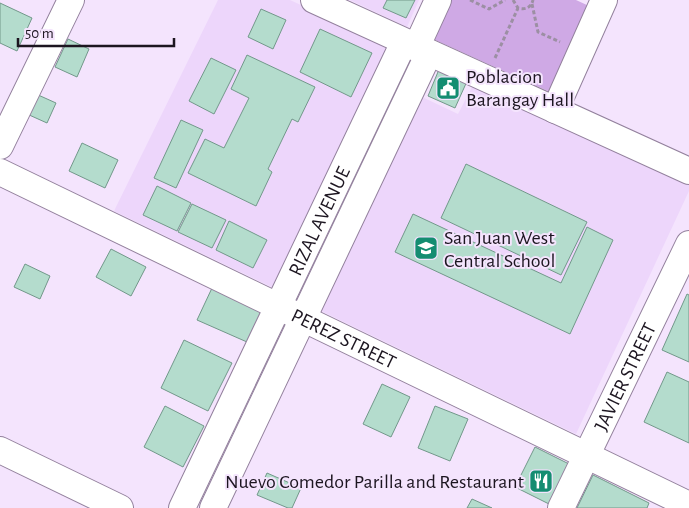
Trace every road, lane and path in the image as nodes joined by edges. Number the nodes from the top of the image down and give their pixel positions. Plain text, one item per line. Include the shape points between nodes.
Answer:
1 (72, 0) edge
2 (314, 0) edge
3 (438, 0) edge
4 (470, 0) edge
5 (505, 0) edge
6 (512, 0) edge
7 (604, 0) edge
8 (532, 2) edge
9 (518, 8) junction
10 (416, 48) junction
11 (581, 52) junction
12 (485, 78) junction
13 (555, 110) junction
14 (0, 146) edge
15 (689, 171) edge
16 (0, 172) edge
17 (340, 175) junction
18 (365, 187) junction
19 (689, 244) edge
20 (278, 306) junction
21 (303, 318) junction
22 (0, 450) edge
23 (588, 455) junction
24 (689, 505) edge
25 (120, 508) edge
26 (182, 508) edge
27 (212, 508) edge
28 (562, 508) edge

1 - 14 street
2 - 10 street
3 - 10 street
4 - 5 path via 489,9
6 - 9 path
7 - 11 street
8 - 9 path via 523,9
8 - 11 path via 538,32
9 - 12 path
10 - 12 street
10 - 17 street, RIZAL AVENUE
10 - 18 street, RIZAL AVENUE
11 - 13 street
12 - 13 street
13 - 15 street
16 - 20 street, PEREZ STREET
17 - 18 street
17 - 20 street, RIZAL AVENUE
18 - 21 street, RIZAL AVENUE
19 - 23 street, JAVIER STREET
20 - 21 street, PEREZ STREET
20 - 26 street, RIZAL AVENUE
21 - 23 street, PEREZ STREET
21 - 27 street, RIZAL AVENUE
22 - 25 street
23 - 24 street, PEREZ STREET
23 - 28 street, JAVIER STREET

